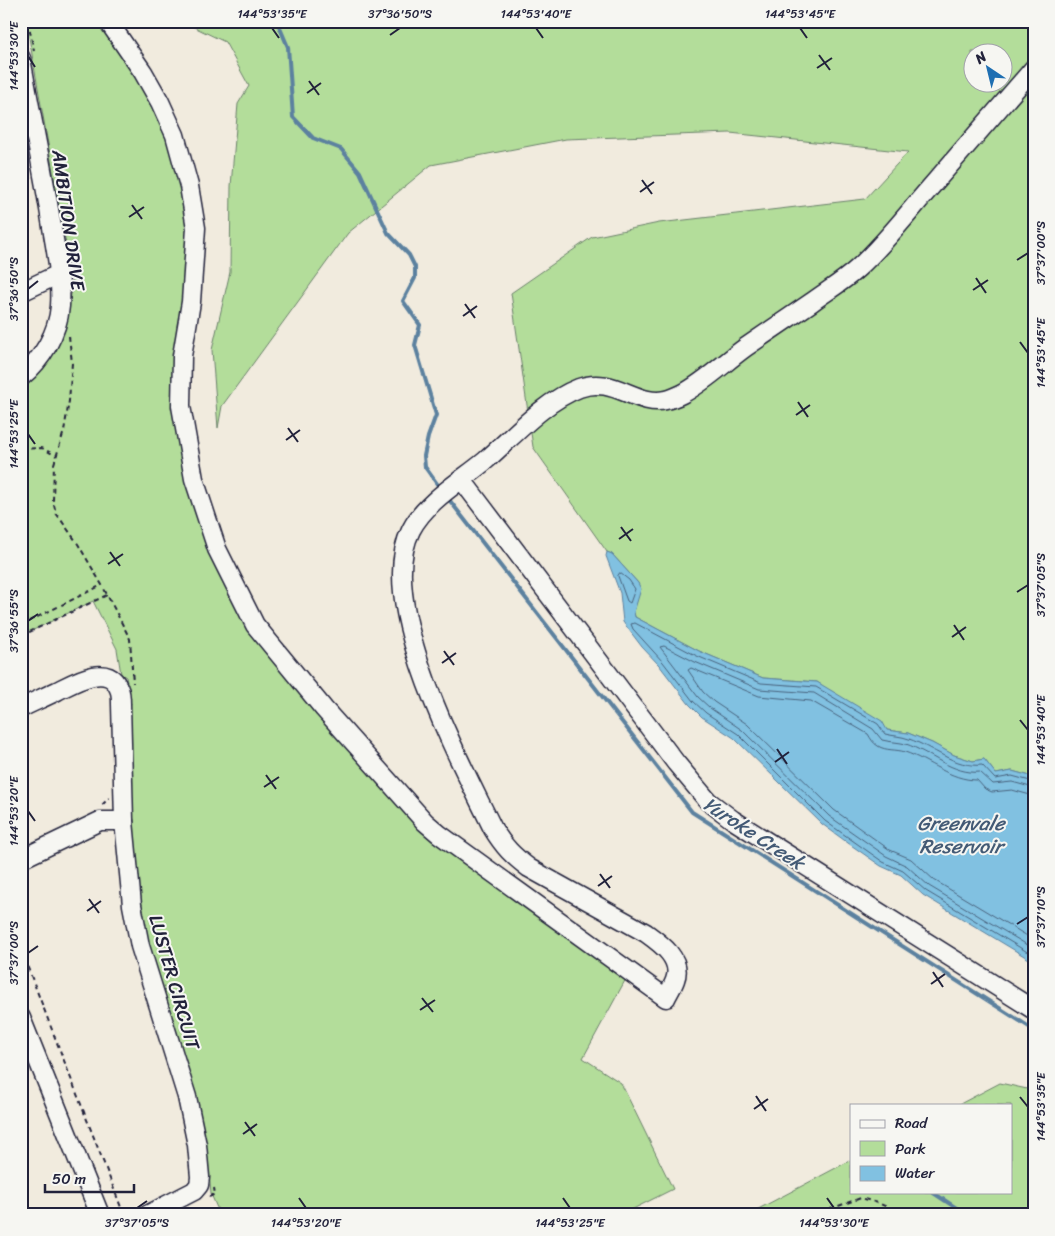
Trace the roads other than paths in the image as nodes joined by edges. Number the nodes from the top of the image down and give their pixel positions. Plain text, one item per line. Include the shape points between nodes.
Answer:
1 (108, 21) edge
2 (21, 58) edge
3 (1034, 68) edge
4 (59, 274) junction
5 (21, 292) edge
6 (21, 378) edge
7 (462, 480) junction
8 (21, 708) edge
9 (124, 821) junction
10 (21, 859) edge
11 (1034, 1010) edge
12 (21, 1018) edge
13 (100, 1215) edge
14 (147, 1215) edge

1 - 7 street via 160,102 175,135 189,186 196,228 191,302 182,356 181,406 194,479 214,540 255,625 425,822 666,998 676,979 676,965 659,942 529,868 502,843 436,709 409,626 402,579 404,546 421,514
2 - 4 street, AMBITION DRIVE
3 - 7 street via 865,261 832,288 683,393 665,401 593,383 577,389 538,414
4 - 5 street
4 - 6 street, AMBITION DRIVE via 60,306 52,335 39,358
7 - 11 street via 670,756 708,801 733,820
8 - 9 street, LUSTER CIRCUIT via 93,676 107,676 116,683 121,704
9 - 10 street via 100,821
9 - 14 street, LUSTER CIRCUIT via 132,905 140,946 187,1097 200,1177 194,1191
12 - 13 street

